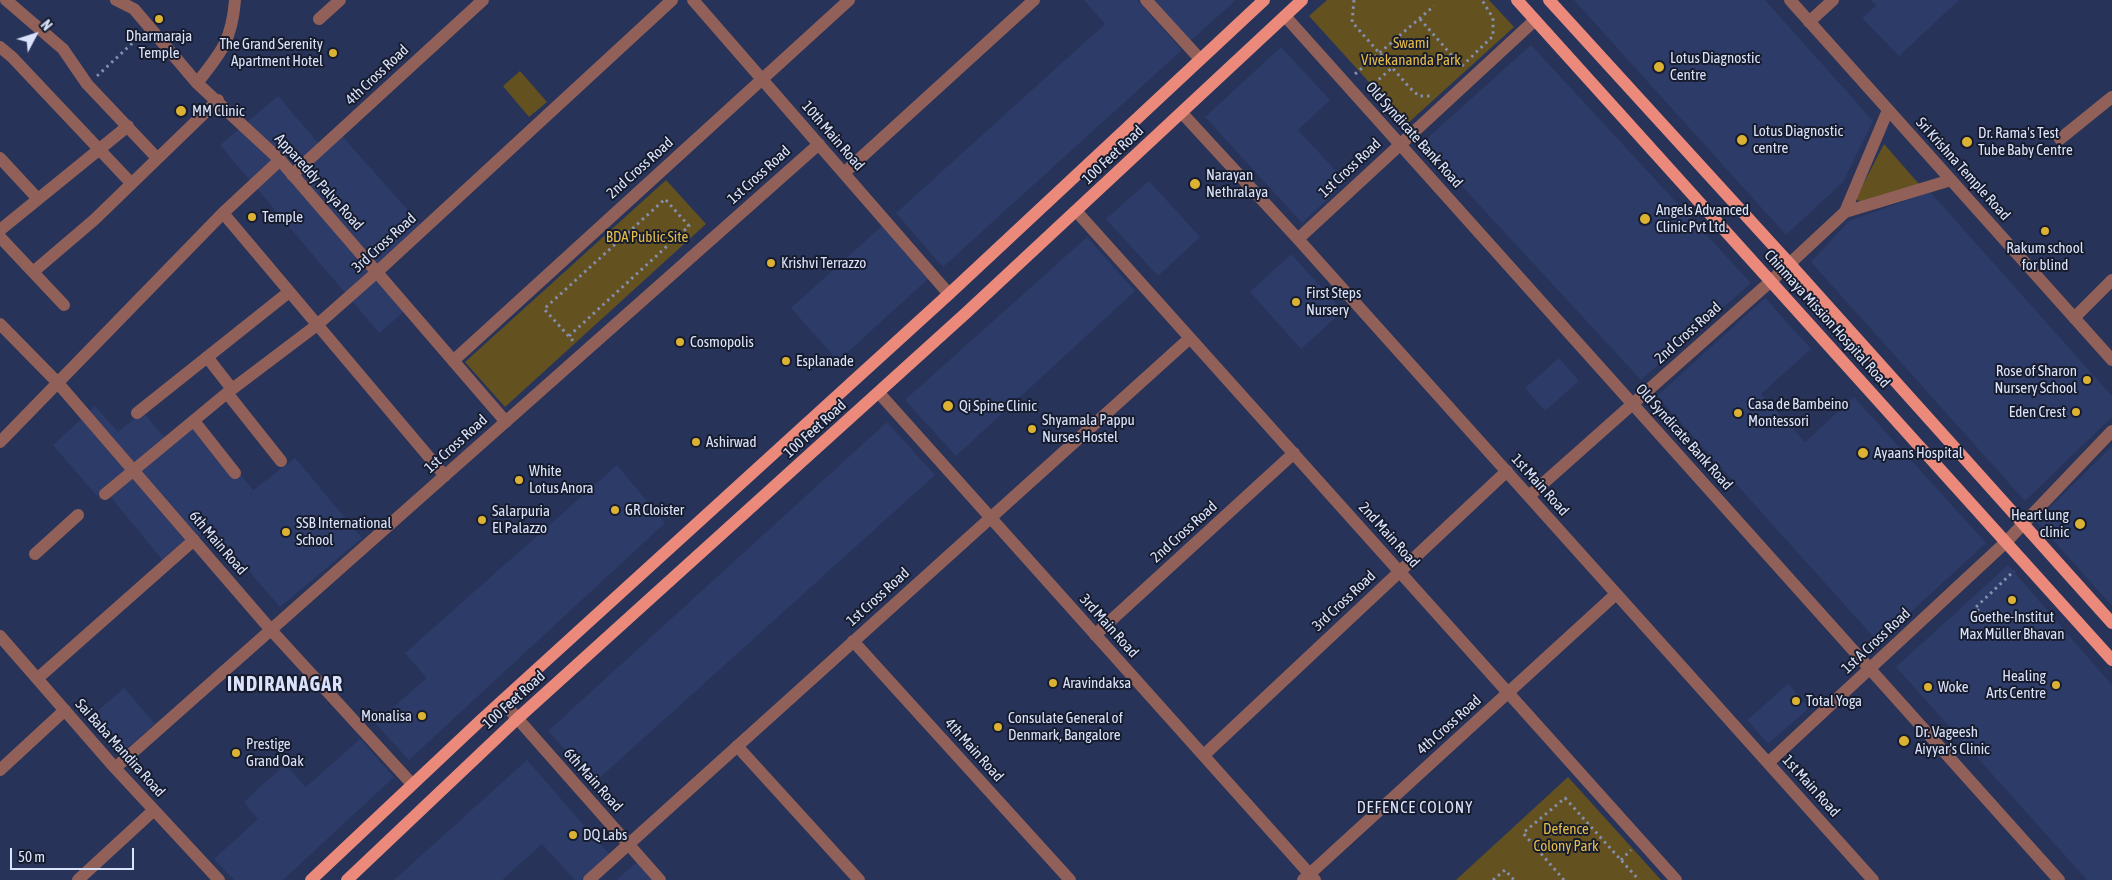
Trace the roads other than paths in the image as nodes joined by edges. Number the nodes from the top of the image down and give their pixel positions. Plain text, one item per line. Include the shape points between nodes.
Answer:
1 (6, 0) edge
2 (116, 0) edge
3 (235, 0) edge
4 (340, 0) edge
5 (483, 0) edge
6 (672, 0) edge
7 (693, 0) edge
8 (849, 0) edge
9 (1034, 0) edge
10 (1146, 0) edge
11 (1264, 0) edge
12 (1302, 0) edge
13 (1517, 0) edge
14 (1549, 0) edge
15 (1790, 0) edge
16 (1834, 0) edge
17 (1285, 16) junction
18 (319, 19) dead end
19 (1535, 20) junction
20 (1809, 22) junction
21 (0, 47) edge
22 (1200, 59) junction
23 (761, 79) junction
24 (197, 83) junction
25 (2112, 97) edge
26 (218, 100) junction
27 (1888, 110) junction
28 (1182, 113) junction
29 (128, 126) junction
30 (2060, 139) dead end
31 (819, 144) junction
32 (1400, 144) junction
33 (99, 148) junction
34 (0, 158) edge
35 (157, 158) junction
36 (280, 160) junction
37 (844, 173) junction
38 (292, 175) junction
39 (1951, 180) junction
40 (131, 183) junction
41 (38, 199) junction
42 (1077, 212) junction
43 (1845, 212) junction
44 (223, 213) junction
45 (0, 230) edge
46 (0, 237) edge
47 (1298, 239) junction
48 (1790, 264) junction
49 (33, 272) junction
50 (377, 272) junction
51 (2112, 280) edge
52 (1771, 281) junction
53 (289, 292) junction
54 (949, 294) junction
55 (64, 305) dead end
56 (2074, 318) junction
57 (0, 324) edge
58 (316, 325) junction
59 (1190, 338) junction
60 (206, 357) junction
61 (2112, 360) edge
62 (453, 361) junction
63 (57, 382) junction
64 (230, 391) junction
65 (879, 393) junction
66 (1633, 404) junction
67 (137, 413) dead end
68 (194, 421) junction
69 (506, 422) junction
70 (2112, 431) edge
71 (0, 442) edge
72 (1294, 453) junction
73 (281, 461) dead end
74 (134, 468) junction
75 (1507, 471) junction
76 (235, 473) dead end
77 (445, 476) junction
78 (105, 494) dead end
79 (1529, 496) junction
80 (78, 515) dead end
81 (990, 518) junction
82 (2024, 523) junction
83 (194, 540) junction
84 (2006, 542) junction
85 (35, 554) dead end
86 (1400, 572) junction
87 (1616, 594) junction
88 (2112, 623) edge
89 (271, 630) junction
90 (1095, 635) junction
91 (0, 636) edge
92 (853, 642) junction
93 (2112, 660) edge
94 (1870, 669) junction
95 (38, 678) junction
96 (1508, 693) junction
97 (502, 702) junction
98 (65, 710) junction
99 (517, 719) junction
100 (737, 746) junction
101 (1204, 756) junction
102 (1768, 763) junction
103 (115, 768) junction
104 (0, 770) edge
105 (412, 784) junction
106 (154, 810) junction
107 (628, 845) junction
108 (1309, 878) edge
109 (78, 880) edge
110 (219, 880) edge
111 (311, 880) edge
112 (348, 880) edge
113 (589, 880) edge
114 (660, 880) edge
115 (859, 880) edge
116 (1070, 880) edge
117 (1676, 880) edge
118 (1873, 880) edge
119 (2059, 880) edge

1 - 29 street via 63,49 87,84
2 - 24 street, Appareddy Palya Road via 134,9
3 - 24 street via 233,24 220,53
4 - 18 street
5 - 38 street, 4th Cross Road
6 - 50 street, 3rd Cross Road
7 - 23 street, 10th Main Road
8 - 23 street, 2nd Cross Road
9 - 37 street
10 - 22 street
11 - 22 main road, 100 Feet Road
12 - 17 main road, 100 Feet Road
13 - 19 main road, Chinmaya Mission Hospital Road
14 - 48 main road, Chinmaya Mission Hospital Road
15 - 20 street, Sri Krishna Temple Road
16 - 20 street
17 - 28 main road, 100 Feet Road
17 - 32 street, Old Syndicate Bank Road
19 - 32 street, 1st Cross Road
19 - 52 main road, Chinmaya Mission Hospital Road
20 - 27 street, Sri Krishna Temple Road
21 - 33 street
22 - 54 main road, 100 Feet Road
23 - 31 street, 10th Main Road
23 - 62 street, 2nd Cross Road
24 - 26 street, Appareddy Palya Road
25 - 30 street
26 - 35 street
26 - 36 street, Appareddy Palya Road
27 - 39 street, Sri Krishna Temple Road
27 - 43 street, 2nd Cross Road
28 - 42 main road, 100 Feet Road
28 - 47 street, 1st Main Road
29 - 33 street
29 - 35 street
31 - 37 street, 10th Main Road
31 - 69 street, 1st Cross Road
32 - 47 street, 1st Cross Road
32 - 66 street, Old Syndicate Bank Road
33 - 40 street
33 - 41 street
34 - 41 street
35 - 40 street
36 - 38 street, Appareddy Palya Road
36 - 44 street
37 - 54 street, 10th Main Road
38 - 50 street, Appareddy Palya Road
39 - 43 street, 2nd Cross Road
39 - 56 street, Sri Krishna Temple Road
40 - 49 street via 94,220
41 - 45 street
42 - 59 street, 2nd Main Road
42 - 65 main road, 100 Feet Road
43 - 48 street, 2nd Cross Road
44 - 53 street
44 - 63 street
46 - 49 street
47 - 75 street, 1st Main Road
48 - 52 street, 2nd Cross Road
48 - 82 main road, Chinmaya Mission Hospital Road
49 - 55 street
50 - 58 street, 3rd Cross Road
50 - 62 street, Appareddy Palya Road
51 - 56 street
52 - 66 street, 2nd Cross Road
52 - 84 main road, Chinmaya Mission Hospital Road
53 - 58 street
53 - 60 street
54 - 97 main road, 100 Feet Road
56 - 61 street, Sri Krishna Temple Road
57 - 63 street, 6th Main Road
58 - 64 street, 3rd Cross Road
58 - 77 street
59 - 72 street, 2nd Main Road
59 - 81 street, 1st Cross Road
60 - 64 street
60 - 67 street
62 - 69 street, Appareddy Palya Road
63 - 71 street
63 - 74 street, 6th Main Road
64 - 68 street, 3rd Cross Road
64 - 73 street
65 - 81 street, 3rd Main Road
65 - 99 main road, 100 Feet Road
66 - 79 street, 2nd Cross Road
66 - 94 street, Old Syndicate Bank Road
68 - 74 street, 3rd Cross Road
68 - 76 street
69 - 77 street, 1st Cross Road
70 - 82 street
72 - 86 street, 2nd Main Road
72 - 90 street, 2nd Cross Road
74 - 78 street, 3rd Cross Road
74 - 83 street, 6th Main Road
75 - 79 street, 1st Main Road
75 - 86 street, 3rd Cross Road
77 - 89 street, 1st Cross Road
79 - 87 street, 1st Main Road
80 - 85 street
81 - 90 street, 3rd Main Road
81 - 92 street, 1st Cross Road
82 - 84 street
82 - 88 main road, Chinmaya Mission Hospital Road
83 - 89 street, 6th Main Road
83 - 95 street
84 - 93 main road, Chinmaya Mission Hospital Road
84 - 94 street, 1st A Cross Road
86 - 96 street, 2nd Main Road
86 - 101 street, 3rd Cross Road
87 - 96 street, 4th Cross Road
87 - 102 street, 1st Main Road
89 - 103 street, 1st Cross Road
89 - 105 street, 6th Main Road
90 - 101 street, 3rd Main Road
91 - 95 street, Sai Baba Mandira Road
92 - 100 street, 1st Cross Road
92 - 116 street, 4th Main Road
94 - 102 street, 1st A Cross Road
94 - 119 street, Old Syndicate Bank Road
95 - 98 street, Sai Baba Mandira Road
96 - 108 street, 4th Cross Road
96 - 117 street, 2nd Main Road
97 - 99 street, 6th Main Road
97 - 105 main road, 100 Feet Road
98 - 103 street, Sai Baba Mandira Road
98 - 104 street
99 - 107 street, 6th Main Road
99 - 112 main road, 100 Feet Road
100 - 107 street, 1st Cross Road
100 - 115 street
101 - 108 street, 3rd Main Road
102 - 118 street, 1st Main Road
103 - 106 street, Sai Baba Mandira Road
105 - 111 main road, 100 Feet Road
106 - 109 street
106 - 110 street, Sai Baba Mandira Road
107 - 113 street, 1st Cross Road
107 - 114 street, 6th Main Road

